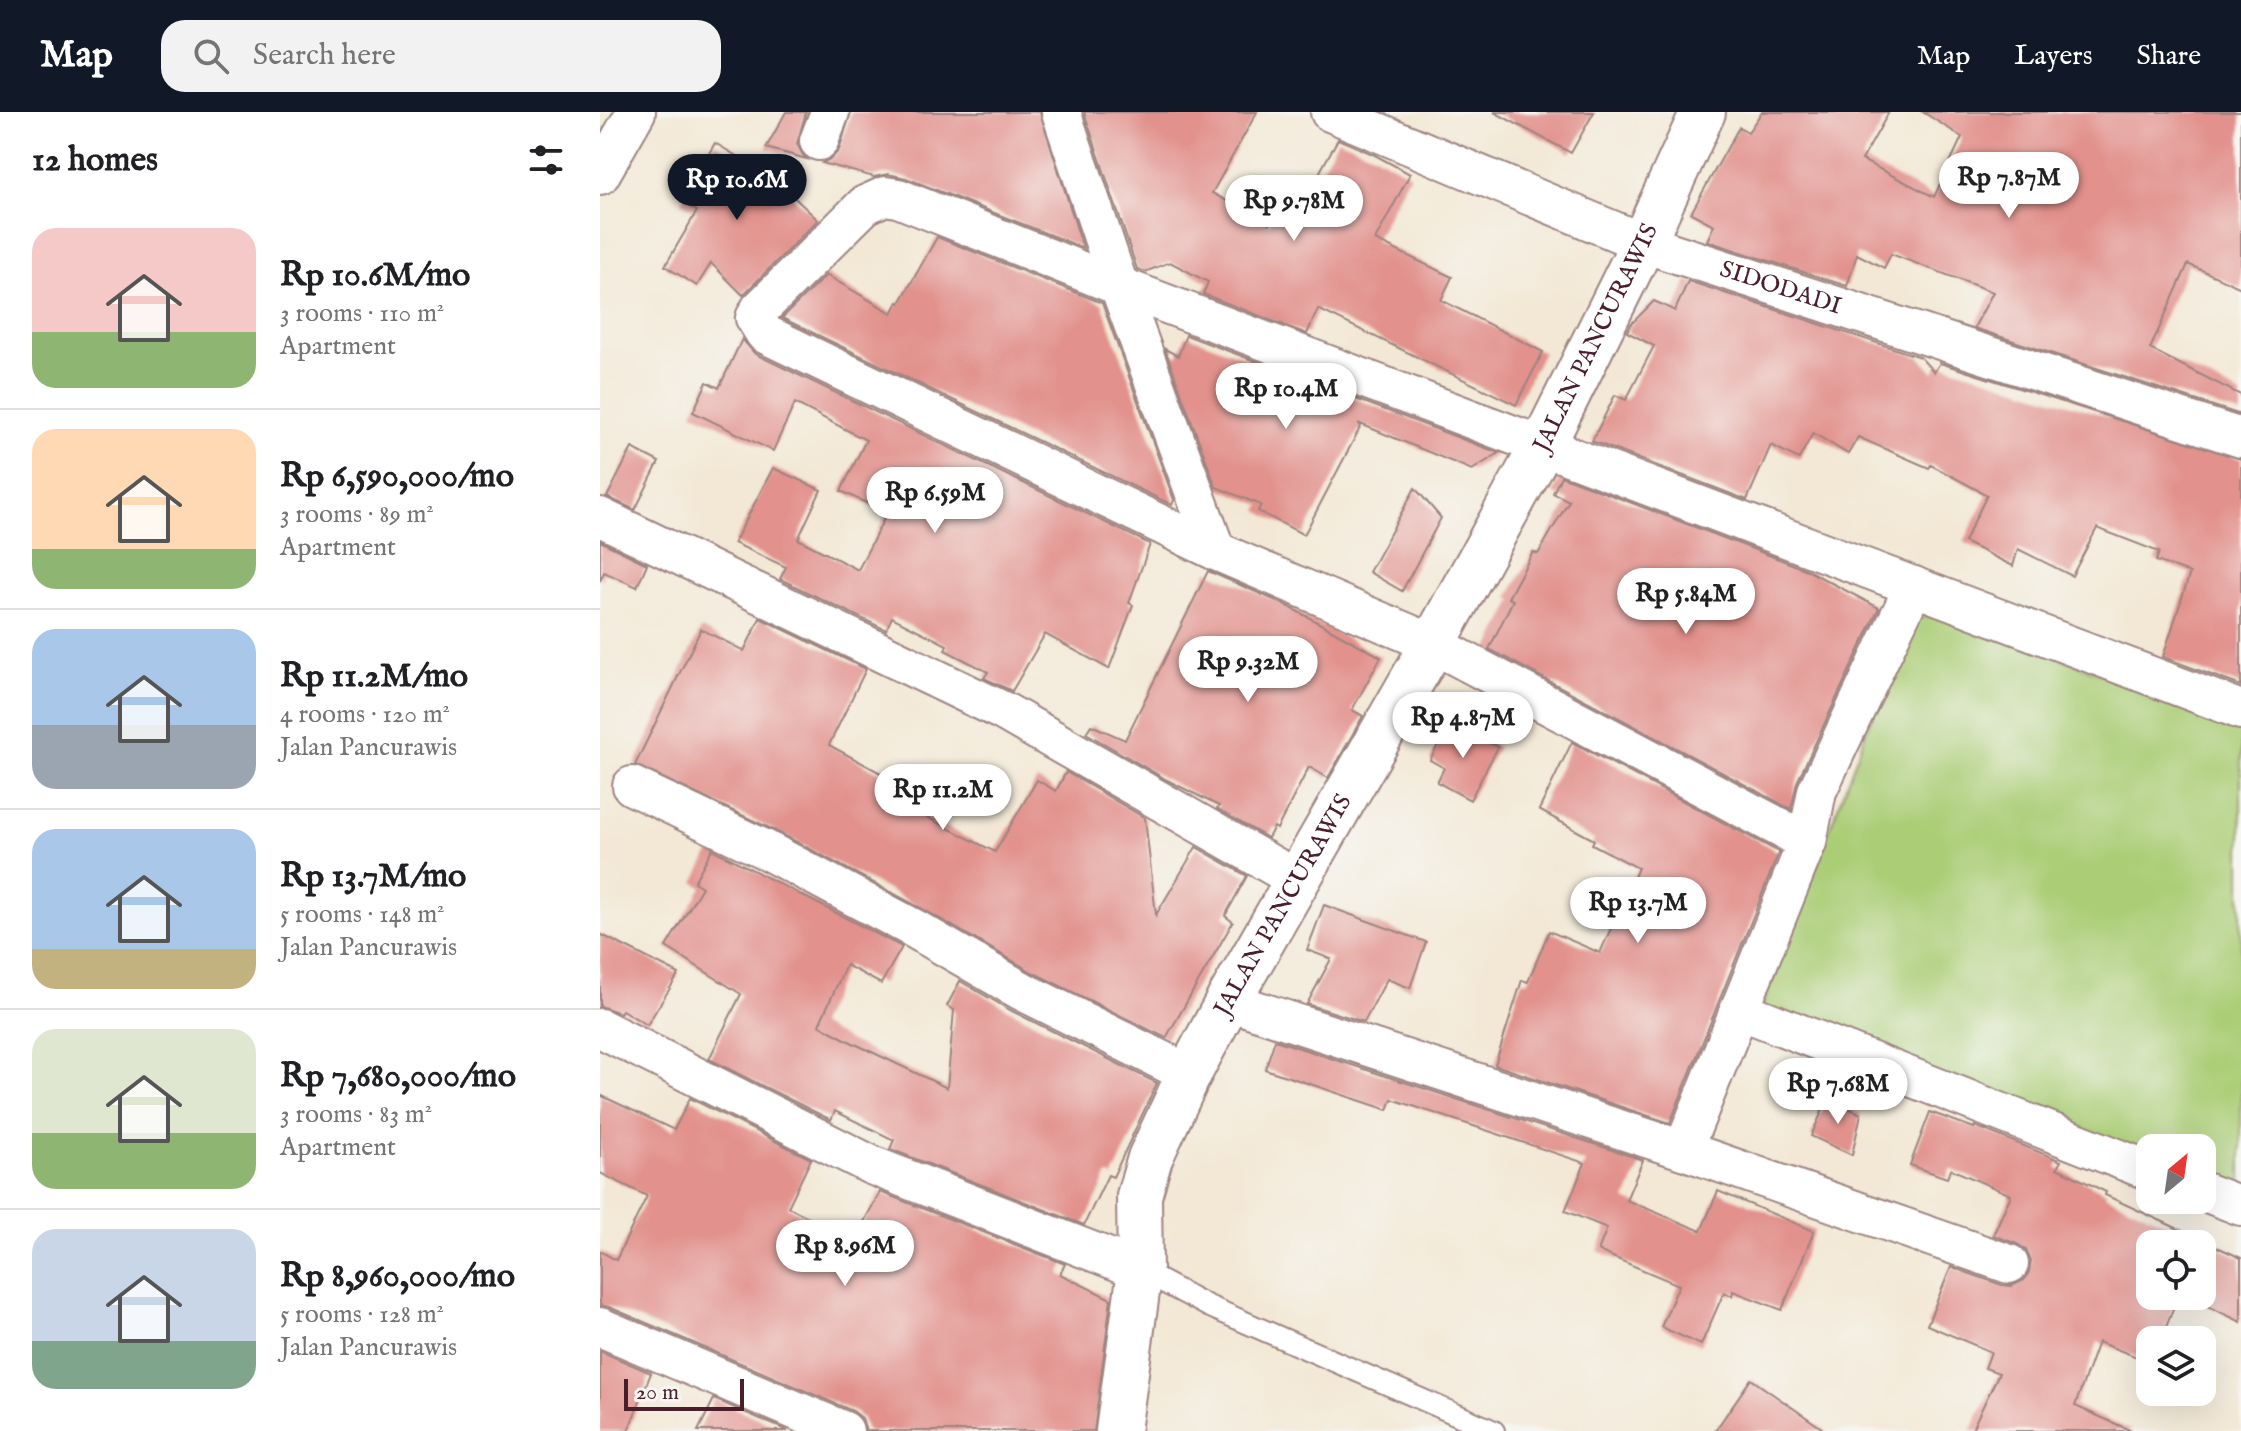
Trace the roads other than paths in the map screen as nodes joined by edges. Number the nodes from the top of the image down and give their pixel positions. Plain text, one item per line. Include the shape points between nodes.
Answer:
1 (636, 112) edge
2 (1061, 112) edge
3 (1330, 112) edge
4 (1703, 112) edge
5 (600, 175) edge
6 (1643, 243) junction
7 (1119, 286) junction
8 (2241, 438) edge
9 (1542, 447) junction
10 (600, 517) edge
11 (1216, 551) junction
12 (1914, 586) junction
13 (1433, 644) junction
14 (2241, 710) edge
15 (632, 786) dead end
16 (1807, 842) junction
17 (1296, 879) junction
18 (1228, 1001) junction
19 (1740, 1010) junction
20 (600, 1028) edge
21 (1189, 1074) junction
22 (1683, 1150) junction
23 (2136, 1166) edge
24 (2216, 1196) edge
25 (2241, 1206) edge
26 (2009, 1264) dead end
27 (1140, 1270) junction
28 (600, 1327) edge
29 (844, 1431) edge
30 (1118, 1431) edge
31 (1494, 1431) edge

1 - 5 street
2 - 7 street
3 - 6 street, SIDODADI
4 - 6 street, JALAN PANCURAWIS
6 - 8 street, SIDODADI
6 - 9 street, JALAN PANCURAWIS
7 - 9 street
7 - 11 street
7 - 11 street via 885,196 865,205 755,318 765,334
9 - 12 street
9 - 13 street, JALAN PANCURAWIS
10 - 17 street via 1003,711
11 - 13 street
12 - 14 street
12 - 16 street via 1817,791
13 - 16 street
13 - 17 street, JALAN PANCURAWIS
15 - 21 street via 766,850 1022,991
16 - 19 street
17 - 18 street, JALAN PANCURAWIS
18 - 21 street, JALAN PANCURAWIS
18 - 22 street
19 - 22 street
19 - 23 street
20 - 27 street via 871,1165
21 - 27 street, JALAN PANCURAWIS via 1150,1158 1139,1196
22 - 26 street
24 - 25 street
27 - 30 street, JALAN PANCURAWIS
27 - 31 lane via 1208,1306
28 - 29 street

